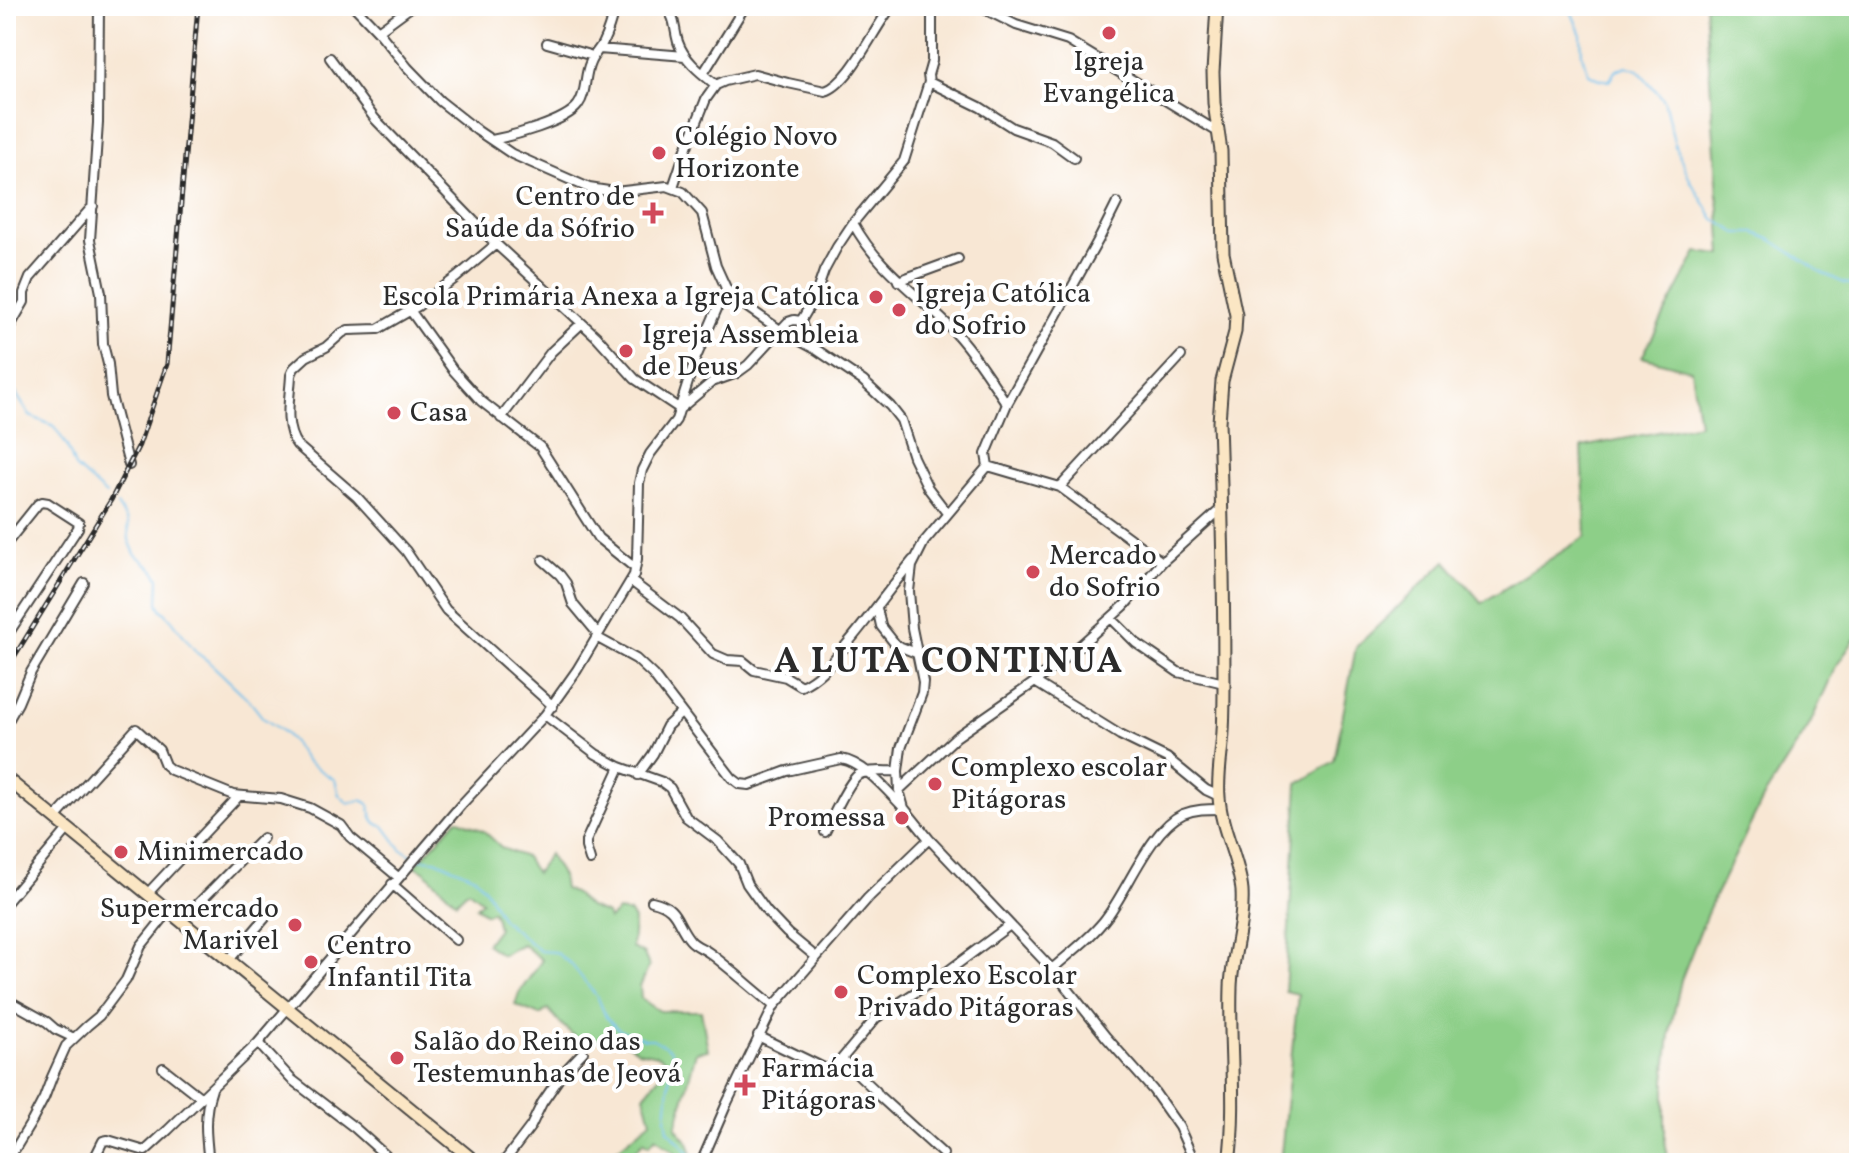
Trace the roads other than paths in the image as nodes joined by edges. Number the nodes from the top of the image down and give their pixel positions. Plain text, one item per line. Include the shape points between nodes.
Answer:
1 (99, 6) edge
2 (354, 6) edge
3 (412, 6) edge
4 (615, 6) edge
5 (665, 6) edge
6 (745, 6) edge
7 (892, 6) edge
8 (932, 6) edge
9 (978, 6) edge
10 (1217, 6) edge
11 (378, 31) junction
12 (547, 43) dead end
13 (596, 53) junction
14 (685, 56) junction
15 (330, 58) dead end
16 (703, 74) junction
17 (929, 82) junction
18 (716, 85) junction
19 (1218, 132) junction
20 (492, 140) junction
21 (1074, 158) dead end
22 (673, 187) junction
23 (1117, 203) dead end
24 (94, 206) junction
25 (853, 223) junction
26 (496, 244) junction
27 (958, 259) dead end
28 (898, 281) junction
29 (726, 288) junction
30 (410, 310) junction
31 (801, 321) junction
32 (582, 323) junction
33 (780, 330) junction
34 (6, 333) edge
35 (817, 350) junction
36 (1181, 356) dead end
37 (1007, 404) junction
38 (680, 409) junction
39 (501, 418) junction
40 (129, 465) dead end
41 (988, 466) junction
42 (1060, 487) junction
43 (1221, 509) junction
44 (947, 513) junction
45 (6, 544) edge
46 (918, 553) junction
47 (543, 560) dead end
48 (1162, 562) junction
49 (635, 568) junction
50 (631, 581) junction
51 (84, 583) dead end
52 (877, 608) junction
53 (1111, 618) junction
54 (597, 636) junction
55 (6, 637) edge
56 (916, 653) junction
57 (1035, 682) junction
58 (1224, 683) junction
59 (553, 706) junction
60 (681, 713) junction
61 (545, 715) junction
62 (6, 724) edge
63 (620, 767) junction
64 (898, 771) junction
65 (867, 772) junction
66 (638, 775) junction
67 (6, 778) edge
68 (899, 790) junction
69 (239, 796) junction
70 (1219, 796) junction
71 (904, 808) junction
72 (1220, 809) junction
73 (55, 818) junction
74 (68, 829) junction
75 (825, 832) dead end
76 (263, 838) dead end
77 (929, 839) junction
78 (590, 860) dead end
79 (395, 881) junction
80 (147, 894) junction
81 (652, 901) dead end
82 (6, 903) edge
83 (169, 911) junction
84 (265, 918) dead end
85 (181, 921) junction
86 (1010, 925) junction
87 (456, 940) dead end
88 (816, 957) junction
89 (229, 960) junction
90 (1052, 969) junction
91 (6, 1001) edge
92 (774, 1006) junction
93 (288, 1008) junction
94 (758, 1036) junction
95 (74, 1038) junction
96 (258, 1043) junction
97 (583, 1052) dead end
98 (842, 1059) junction
99 (163, 1068) dead end
100 (214, 1085) junction
101 (200, 1097) junction
102 (943, 1154) dead end
103 (6, 1157) edge
104 (703, 1160) edge
105 (92, 1163) edge
106 (209, 1163) edge
107 (394, 1163) edge
108 (477, 1163) edge
109 (503, 1163) edge
110 (715, 1163) edge
111 (1195, 1163) edge
112 (1229, 1163) edge

1 - 24 street
2 - 11 street
3 - 11 street
4 - 13 street
5 - 14 street
6 - 16 street
7 - 18 street via 831,89 755,74
8 - 17 street
9 - 19 street via 1068,41
10 - 19 street via 1213,72
11 - 20 street via 440,101
12 - 13 street
13 - 14 street
13 - 20 street via 573,110 537,128
14 - 16 street
15 - 26 street via 375,119
16 - 18 street
17 - 21 street
17 - 25 street via 904,161
18 - 22 street
19 - 43 street via 1223,253 1236,315 1221,389
20 - 22 street via 523,160 589,188 615,192
22 - 29 street via 702,213
23 - 37 street
24 - 34 street via 30,278 24,302
24 - 40 street via 90,240 101,293 103,344
25 - 28 street
25 - 31 street
26 - 30 street
26 - 32 street
27 - 28 street
28 - 37 street via 959,337
29 - 33 street
29 - 38 street
30 - 39 street via 453,370
30 - 59 street via 378,329 348,330 294,368 291,437 406,551 446,610
31 - 33 street via 788,322
31 - 35 street
32 - 38 street via 635,379
32 - 39 street via 551,352
33 - 35 street
33 - 38 street via 748,365 712,382
35 - 44 street via 890,406 901,420 928,488
36 - 42 street
37 - 41 street via 986,454
38 - 49 street via 642,470
39 - 49 street via 540,447 598,538
41 - 42 street
41 - 44 street
42 - 48 street
43 - 48 street
43 - 58 street
44 - 46 street
45 - 55 street via 42,502 79,523
46 - 52 street
46 - 56 street via 909,591
47 - 54 street via 566,583 573,604
48 - 53 street
49 - 50 street
50 - 52 street via 680,618 713,654 801,686 818,677
50 - 54 street
51 - 62 street
52 - 56 street via 881,626 896,645
53 - 57 street
53 - 58 street via 1178,672
54 - 59 street
54 - 60 street via 636,659
56 - 64 street via 922,693
57 - 68 street via 956,737
57 - 70 street via 1167,758
58 - 70 street
59 - 61 street
60 - 65 street via 740,784 841,759
60 - 66 street via 667,726
61 - 63 street
61 - 79 street
63 - 66 street
63 - 78 street via 586,841
64 - 65 street
64 - 68 street
65 - 71 street
65 - 75 street via 852,783
66 - 88 street via 670,788 686,817 739,864 767,912
67 - 73 street
68 - 71 street
69 - 73 street via 171,770 136,729
69 - 79 street via 281,799 310,808 341,825
69 - 80 street
70 - 72 street
71 - 77 street
72 - 90 street via 1198,809 1175,819 1142,857 1103,923
72 - 112 street via 1242,890 1231,990 1234,1111
73 - 74 street
74 - 80 street
74 - 82 street
76 - 85 street
77 - 86 street
77 - 88 street
79 - 87 street
79 - 93 street
80 - 83 street
81 - 92 street via 670,908 695,945
83 - 85 street
83 - 95 street via 141,946 126,980
84 - 89 street
85 - 89 street
86 - 90 street
86 - 98 street via 876,1018
88 - 92 street
89 - 93 street
90 - 111 street via 1153,1090 1179,1127
91 - 95 street
92 - 94 street
93 - 96 street
93 - 108 street
94 - 98 street via 824,1068 834,1068
94 - 104 street
95 - 103 street via 32,1121
96 - 100 street
96 - 107 street via 291,1079
97 - 109 street via 562,1074
98 - 102 street
99 - 101 street
100 - 101 street
100 - 106 street via 205,1114
101 - 105 street via 145,1151 103,1141
104 - 110 street

